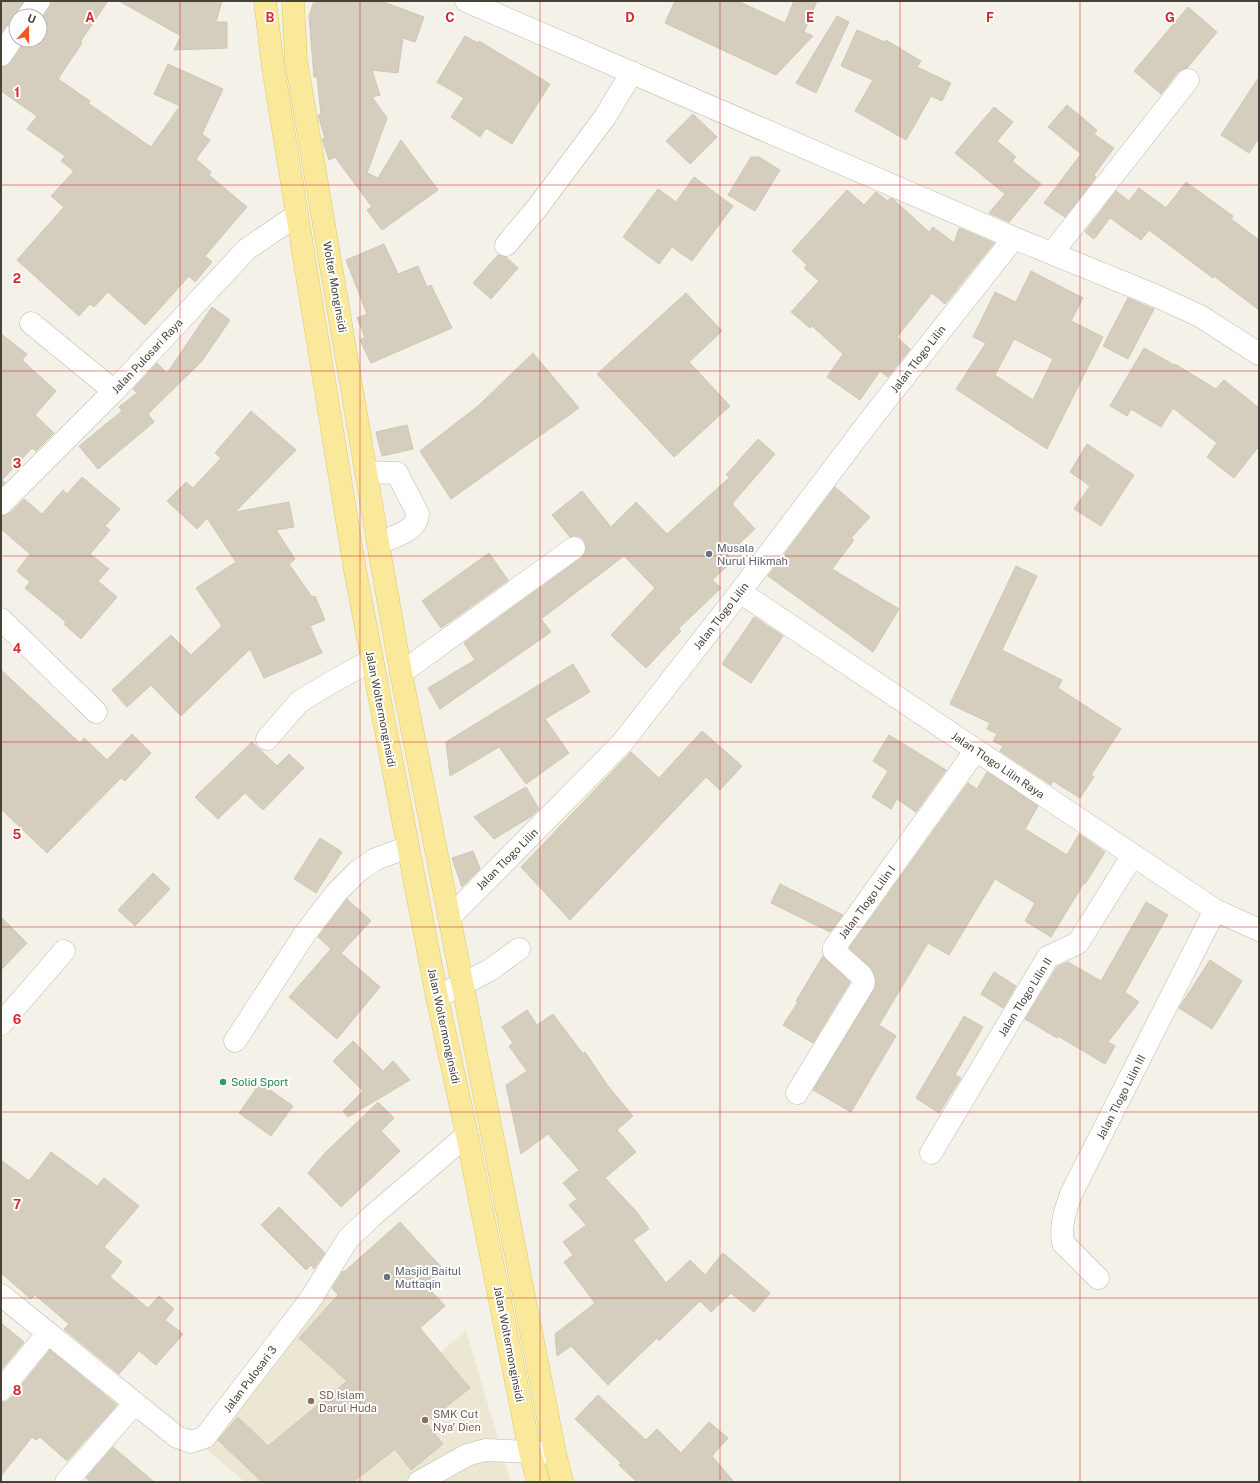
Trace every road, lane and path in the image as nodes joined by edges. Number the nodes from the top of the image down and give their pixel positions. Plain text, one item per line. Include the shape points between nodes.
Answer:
1 (265, 1) edge
2 (293, 1) edge
3 (466, 1) edge
4 (8, 45) edge
5 (1, 55) edge
6 (632, 72) junction
7 (1188, 80) dead end
8 (297, 215) junction
9 (1014, 238) junction
10 (506, 244) dead end
11 (1052, 253) junction
12 (31, 323) dead end
13 (1259, 354) edge
14 (114, 391) junction
15 (366, 472) junction
16 (1, 504) edge
17 (378, 543) junction
18 (574, 548) dead end
19 (740, 592) junction
20 (1, 619) edge
21 (372, 660) junction
22 (401, 673) junction
23 (96, 712) dead end
24 (267, 739) dead end
25 (976, 750) junction
26 (408, 847) junction
27 (1133, 855) junction
28 (1215, 910) junction
29 (449, 918) junction
30 (1259, 930) edge
31 (519, 949) dead end
32 (64, 951) dead end
33 (462, 985) junction
34 (437, 997) junction
35 (1, 1024) edge
36 (235, 1042) dead end
37 (796, 1093) dead end
38 (467, 1135) junction
39 (931, 1153) dead end
40 (1098, 1278) dead end
41 (1, 1295) edge
42 (48, 1332) junction
43 (1, 1390) edge
44 (135, 1403) junction
45 (530, 1452) junction
46 (555, 1453) junction
47 (66, 1482) edge
48 (419, 1482) edge
49 (538, 1482) edge
50 (562, 1482) edge

1 - 8 main road via 272,67
2 - 15 main road, Wolter Monginsidi via 296,60
3 - 6 street
4 - 5 street
6 - 9 street
6 - 10 street via 605,118 537,208
7 - 11 street
8 - 14 street, Jalan Pulosari Raya via 247,249
8 - 21 main road, Jalan Woltermonginsidi
9 - 11 street
9 - 19 street, Jalan Tlogo Lilin via 874,415
11 - 13 street via 1200,316
12 - 14 street
14 - 16 street, Jalan Pulosari Raya
15 - 17 main road, Wolter Monginsidi
15 - 17 street via 397,473 418,514 415,525
17 - 22 main road, Wolter Monginsidi
18 - 22 street
19 - 25 street, Jalan Tlogo Lilin Raya
19 - 29 street, Jalan Tlogo Lilin via 622,743
20 - 23 street
21 - 24 street via 299,702
21 - 26 main road, Jalan Woltermonginsidi
22 - 29 main road
25 - 27 street, Jalan Tlogo Lilin Raya
25 - 37 street, Jalan Tlogo Lilin I via 834,948 834,952 861,974 863,985
26 - 34 main road, Jalan Woltermonginsidi
26 - 36 street via 376,859 358,871 336,894 304,935
27 - 28 street, Jalan Tlogo Lilin Raya
27 - 39 street, Jalan Tlogo Lilin II via 1078,943 1048,957
28 - 30 street, Jalan Tlogo Lilin Raya
28 - 40 street, Jalan Tlogo Lilin III via 1065,1210 1062,1222 1063,1242
29 - 33 main road
31 - 33 street via 490,970
32 - 35 street
33 - 34 street
33 - 46 main road
34 - 38 main road, Jalan Woltermonginsidi
38 - 44 street, Jalan Pulosari 3 via 348,1239 310,1300 205,1437 191,1442 177,1437
38 - 45 main road, Jalan Woltermonginsidi
41 - 42 street, Jalan Pulosari 3
42 - 43 street
42 - 44 street, Jalan Pulosari 3
44 - 47 street
45 - 46 street
45 - 48 street via 485,1450 467,1455
45 - 49 main road, Jalan Woltermonginsidi
46 - 50 main road

